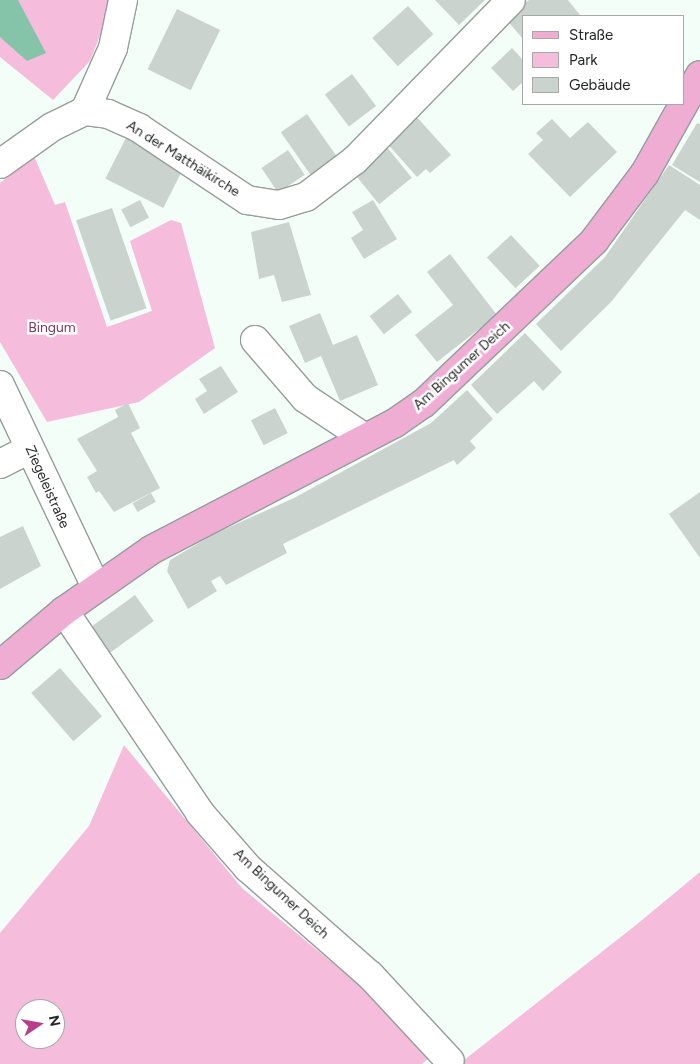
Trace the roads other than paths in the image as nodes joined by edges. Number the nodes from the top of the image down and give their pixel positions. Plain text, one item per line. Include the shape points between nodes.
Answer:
1 (123, 0) edge
2 (511, 0) edge
3 (700, 75) edge
4 (694, 104) edge
5 (86, 111) junction
6 (0, 164) edge
7 (255, 340) dead end
8 (0, 385) edge
9 (365, 438) junction
10 (30, 449) junction
11 (0, 464) edge
12 (96, 587) junction
13 (64, 611) junction
14 (0, 665) edge
15 (450, 1061) dead end

1 - 5 street via 113,48
2 - 5 street, An der Matthäikirche via 354,160 306,197 279,205 247,200 139,128 108,114
3 - 4 main road, Am Bingumer Deich
4 - 9 main road, Am Bingumer Deich via 594,241 424,403
5 - 6 street via 52,127
7 - 9 street via 305,398
8 - 10 street, Ziegeleistraße
9 - 12 main road, Am Bingumer Deich via 209,518
10 - 11 street
10 - 12 street, Ziegeleistraße
12 - 13 main road, Am Bingumer Deich
13 - 14 main road, Am Bingumer Deich
13 - 15 street, Am Bingumer Deich via 200,813 248,868 370,975

